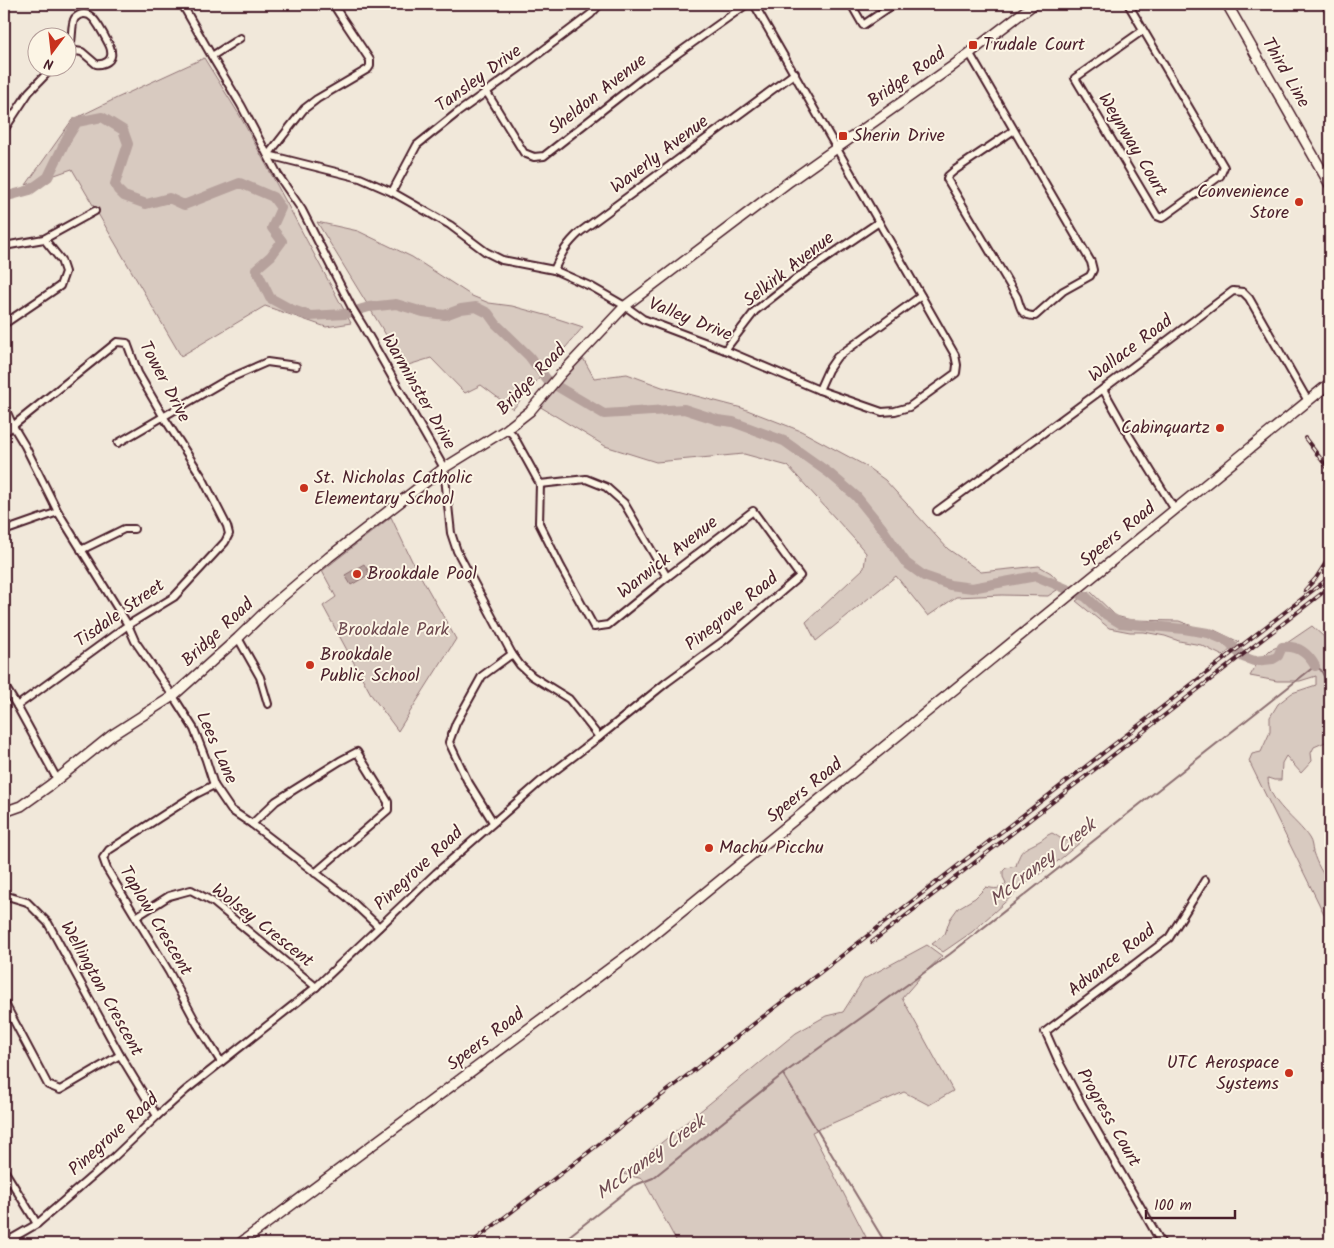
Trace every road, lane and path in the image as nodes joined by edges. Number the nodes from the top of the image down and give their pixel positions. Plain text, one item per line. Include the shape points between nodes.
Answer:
1 (182, 4) edge
2 (333, 4) edge
3 (600, 4) edge
4 (747, 4) edge
5 (754, 4) edge
6 (851, 4) edge
7 (894, 4) edge
8 (1034, 4) edge
9 (1128, 4) edge
10 (1227, 4) edge
11 (1326, 4) edge
12 (1330, 12) edge
13 (1142, 31) junction
14 (240, 38) dead end
15 (68, 51) edge
16 (970, 54) junction
17 (212, 56) junction
18 (795, 73) junction
19 (42, 78) edge
20 (486, 91) junction
21 (4, 130) edge
22 (1014, 130) junction
23 (836, 148) junction
24 (268, 155) junction
25 (1330, 185) edge
26 (392, 192) junction
27 (95, 211) dead end
28 (879, 222) junction
29 (44, 239) junction
30 (4, 246) edge
31 (554, 270) junction
32 (921, 296) junction
33 (625, 306) junction
34 (4, 324) edge
35 (725, 350) junction
36 (296, 366) dead end
37 (1330, 382) edge
38 (1103, 389) junction
39 (819, 390) junction
40 (1308, 401) junction
41 (4, 406) edge
42 (163, 416) junction
43 (13, 426) junction
44 (507, 429) junction
45 (4, 433) edge
46 (118, 442) dead end
47 (444, 468) junction
48 (540, 484) junction
49 (1174, 510) junction
50 (752, 511) joint
51 (936, 511) dead end
52 (58, 512) junction
53 (134, 528) dead end
54 (4, 531) edge
55 (229, 534) joint
56 (82, 550) junction
57 (667, 577) junction
58 (128, 625) junction
59 (238, 638) junction
60 (512, 654) junction
61 (4, 685) edge
62 (173, 696) junction
63 (268, 704) dead end
64 (17, 706) junction
65 (599, 736) junction
66 (57, 778) junction
67 (214, 785) junction
68 (4, 812) edge
69 (493, 822) junction
70 (252, 824) junction
71 (315, 873) junction
72 (1205, 880) dead end
73 (4, 895) edge
74 (136, 917) junction
75 (379, 927) junction
76 (316, 988) junction
77 (4, 1002) edge
78 (1045, 1032) joint
79 (120, 1055) junction
80 (221, 1062) junction
81 (157, 1116) junction
82 (4, 1170) edge
83 (37, 1224) junction
84 (4, 1243) edge
85 (239, 1244) edge
86 (1162, 1244) edge

1 - 17 street, Warminster Drive
2 - 24 street via 370,60 370,66 304,108
3 - 20 street, Tansley Drive
4 - 20 street, Sheldon Avenue via 642,79 544,156 534,158 524,153
5 - 18 street
6 - 7 street via 862,25
8 - 16 main road, Bridge Road
9 - 13 street, Weynway Court
10 - 25 main road, Third Line
11 - 12 street
13 - 13 street, Weynway Court via 1224,167 1220,176 1162,218 1157,216 1075,78
14 - 17 street
15 - 15 street via 82,52 96,64 104,64 111,56 94,18 86,14 74,19
16 - 22 street
16 - 23 main road, Bridge Road
17 - 24 street, Warminster Drive
18 - 23 street
18 - 31 street, Waverly Avenue via 580,232 563,250
19 - 21 street via 28,92
20 - 26 street, Tansley Drive via 417,145
22 - 22 street via 955,170 947,179 1023,312 1035,316 1063,291 1090,276 1093,270
23 - 28 street
23 - 33 main road, Bridge Road
24 - 26 street via 360,178
24 - 47 street, Warminster Drive via 302,210 352,308
26 - 31 street, Valley Drive via 502,260
27 - 29 street
28 - 32 street
28 - 35 street, Selkirk Avenue via 755,311
29 - 30 street
29 - 34 street via 61,260 65,272 60,286
31 - 33 street, Valley Drive
32 - 39 street via 838,357
32 - 39 street, Valley Drive via 955,355 956,373 909,407 895,411 882,412
33 - 35 street, Valley Drive via 643,319
33 - 44 main road, Bridge Road via 530,411
35 - 39 street, Valley Drive
36 - 42 street via 267,362 228,379
37 - 40 main road, Speers Road
38 - 40 street, Wallace Road via 1233,291 1243,292 1249,298
38 - 49 street
38 - 51 street, Wallace Road
40 - 49 main road, Speers Road
41 - 43 street, Lees Lane
42 - 43 street, Tower Drive via 138,373 127,343 117,342
42 - 46 street
42 - 55 street, Tower Drive via 202,477
43 - 45 street
43 - 52 street, Lees Lane
44 - 47 main road, Bridge Road
44 - 48 street
47 - 59 main road, Bridge Road via 329,557
47 - 60 street, Warminster Drive via 451,533 457,551
48 - 57 street via 586,479 606,487 624,503
48 - 57 street, Warwick Avenue via 539,523 594,626 608,625
49 - 85 main road, Speers Road via 641,946
50 - 57 street, Warwick Avenue
50 - 65 street, Pinegrove Road via 800,576 726,639
52 - 54 street
52 - 56 street, Lees Lane
53 - 56 street via 124,528
55 - 58 street, Tisdale Street via 174,597
56 - 58 street, Lees Lane
58 - 62 street, Lees Lane via 135,641
58 - 64 street, Tisdale Street
59 - 62 main road, Bridge Road
59 - 63 street via 260,677
60 - 65 street, Warminster Drive via 532,676 569,699
60 - 69 street via 482,676 449,742 467,780
61 - 64 street
62 - 66 main road, Bridge Road via 112,735
62 - 67 street, Lees Lane via 194,729
64 - 66 street
65 - 69 street, Pinegrove Road
66 - 68 main road, Bridge Road via 21,806
67 - 70 street, Lees Lane via 231,810
67 - 74 street, Taplow Crescent via 108,850 103,858 106,869
69 - 75 street, Pinegrove Road
70 - 71 street, Lees Lane
70 - 71 street via 276,801 357,752 388,802 388,810
71 - 75 street, Lees Lane
72 - 78 street, Advance Road via 1169,938
73 - 79 street, Wellington Crescent via 27,902 48,923
74 - 76 street, Wolsey Crescent via 169,896 191,890 214,902
74 - 80 street, Taplow Crescent
75 - 76 street, Pinegrove Road
76 - 80 street, Pinegrove Road
77 - 79 street via 48,1085 60,1090
78 - 86 street, Progress Court via 1078,1098
79 - 81 street, Wellington Crescent
80 - 81 street, Pinegrove Road
81 - 83 street, Pinegrove Road
82 - 83 street
83 - 84 street, Pinegrove Road

